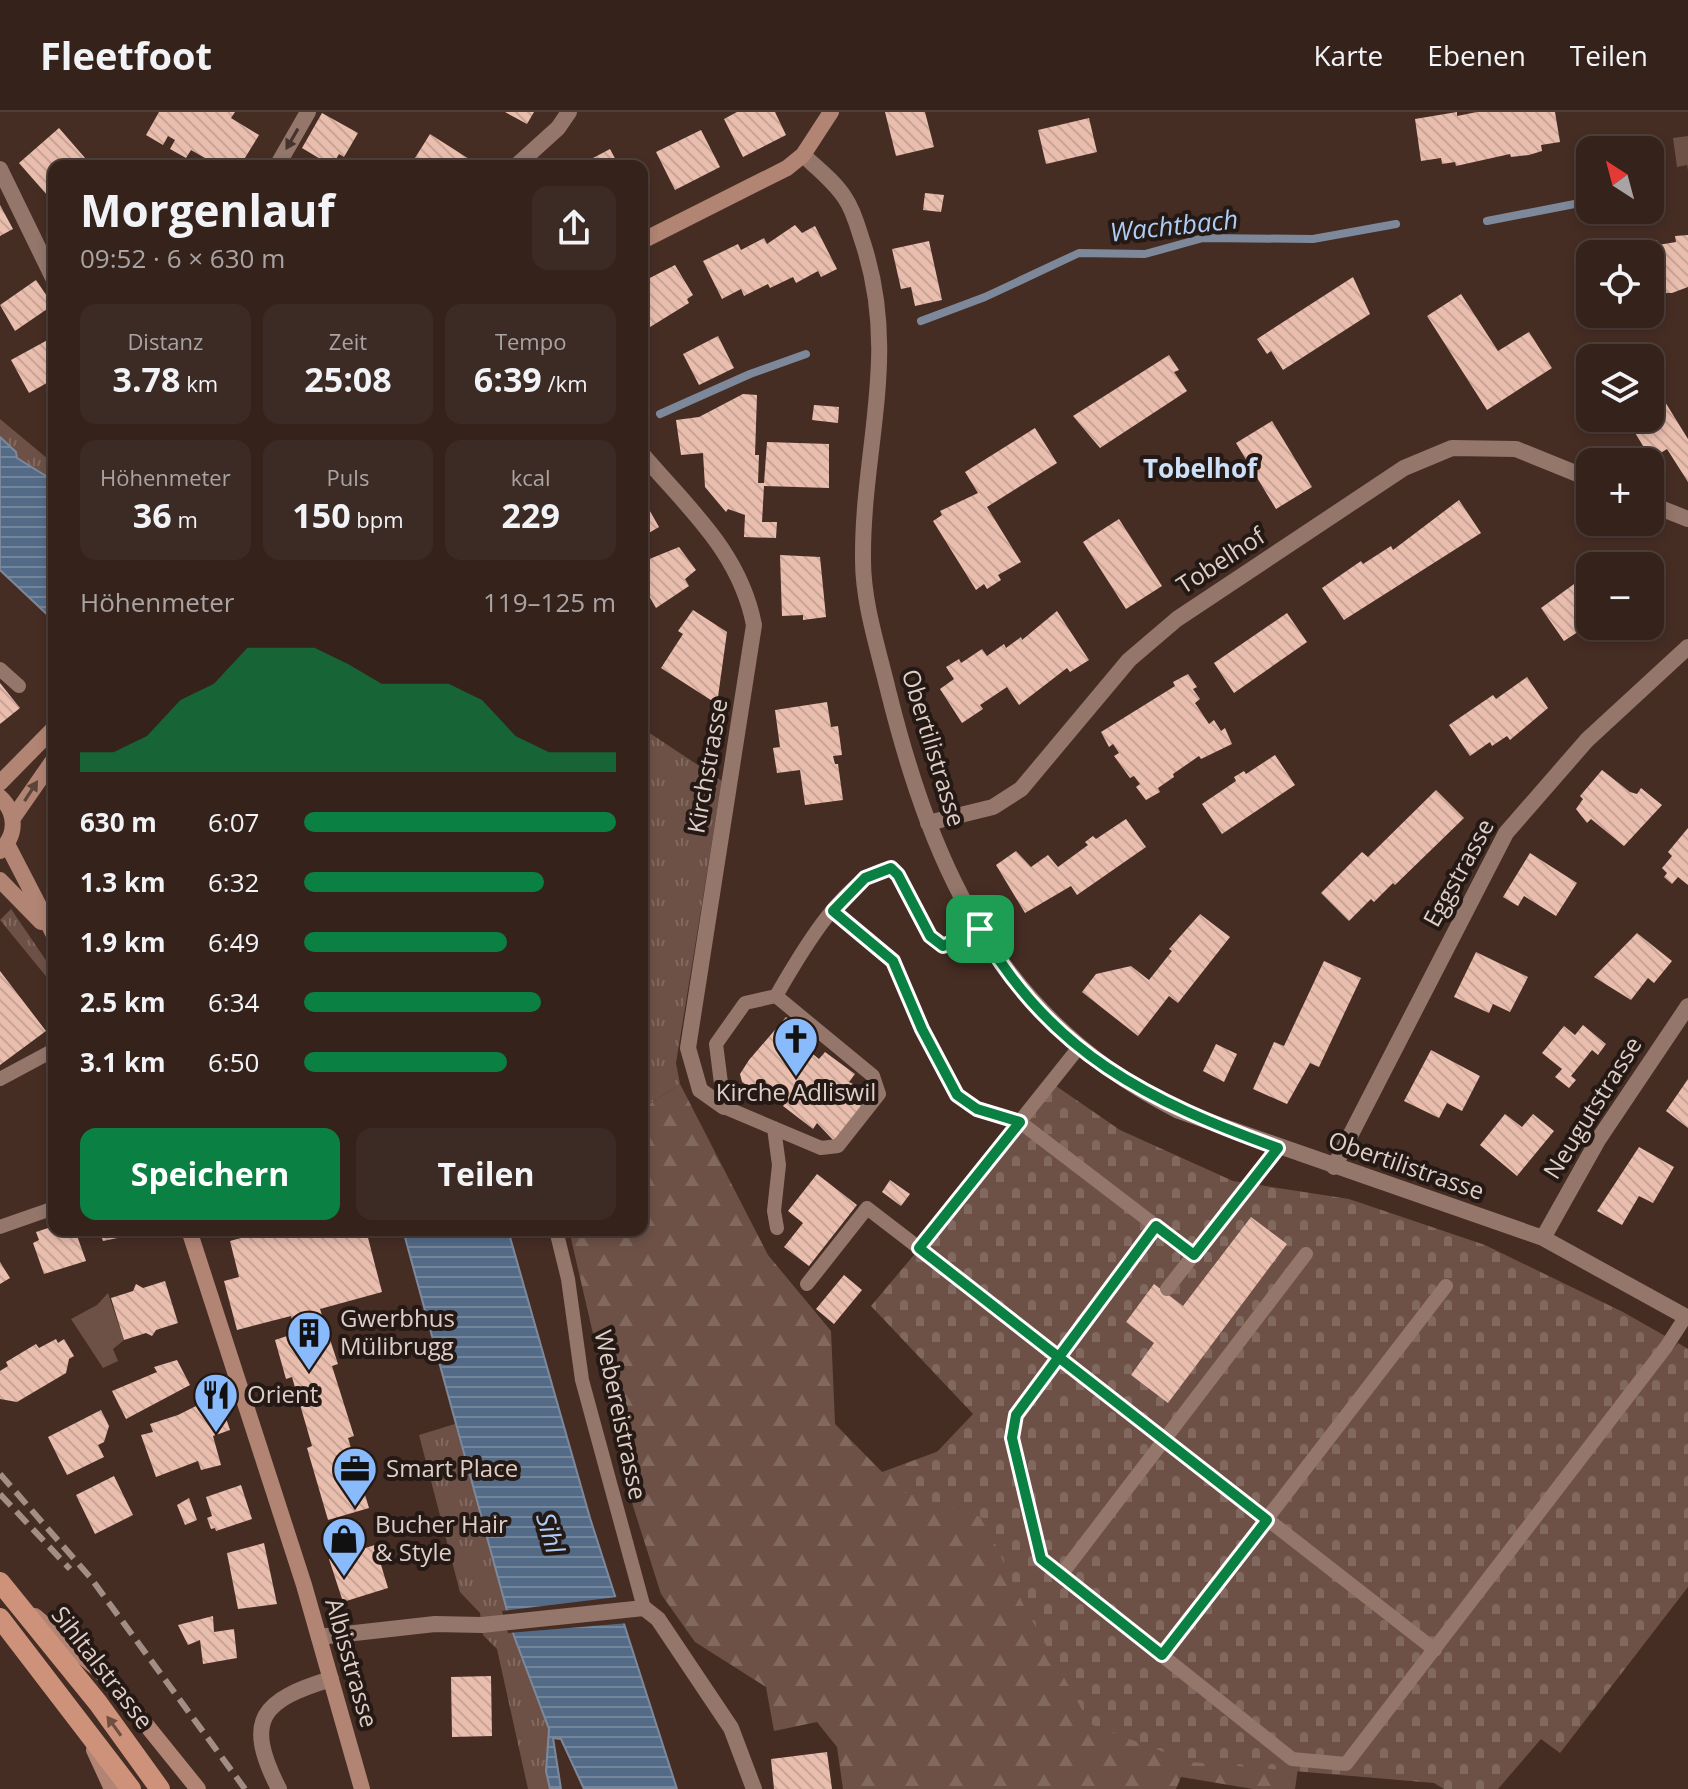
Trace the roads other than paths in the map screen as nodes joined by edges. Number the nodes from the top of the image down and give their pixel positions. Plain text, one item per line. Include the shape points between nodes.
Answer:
1 (308, 112) edge
2 (569, 112) edge
3 (831, 112) edge
4 (803, 155) junction
5 (280, 160) edge
6 (523, 160) edge
7 (0, 169) edge
8 (648, 238) edge
9 (48, 268) edge
10 (648, 461) edge
11 (1576, 473) edge
12 (1664, 510) edge
13 (1688, 519) edge
14 (1688, 647) edge
15 (0, 669) edge
16 (19, 686) dead end
17 (48, 734) edge
18 (48, 768) edge
19 (0, 783) edge
20 (0, 797) edge
21 (13, 818) junction
22 (928, 823) junction
23 (4, 847) edge
24 (0, 880) edge
25 (833, 911) junction
26 (48, 924) edge
27 (48, 929) edge
28 (980, 929) junction
29 (776, 996) junction
30 (1688, 1006) edge
31 (1080, 1046) junction
32 (48, 1053) edge
33 (0, 1079) edge
34 (724, 1107) junction
35 (1020, 1122) junction
36 (774, 1128) junction
37 (1278, 1148) junction
38 (1334, 1167) junction
39 (48, 1210) edge
40 (1156, 1226) junction
41 (0, 1227) edge
42 (777, 1228) dead end
43 (191, 1236) edge
44 (557, 1236) edge
45 (1543, 1238) junction
46 (919, 1248) junction
47 (1306, 1254) dead end
48 (1194, 1255) junction
49 (807, 1284) dead end
50 (1446, 1286) dead end
51 (1167, 1289) dead end
52 (1687, 1317) edge
53 (1057, 1356) junction
54 (1165, 1439) junction
55 (1267, 1520) junction
56 (1061, 1575) junction
57 (7, 1590) edge
58 (636, 1609) junction
59 (0, 1618) edge
60 (319, 1637) junction
61 (1435, 1650) junction
62 (1162, 1655) junction
63 (331, 1679) junction
64 (78, 1716) junction
65 (112, 1789) edge
66 (131, 1789) edge
67 (160, 1789) edge
68 (198, 1789) edge
69 (279, 1789) edge
70 (362, 1789) edge
71 (754, 1789) edge

1 -> 5 street
2 - 6 street
3 - 4 main road
4 - 8 main road via 765,180
4 - 22 street, Obertilistrasse via 845,197 876,284 881,369 863,560 889,693
7 - 9 street
10 - 34 street, Kirchstrasse via 733,561 754,625 688,1048 700,1090
11 - 22 street, Tobelhof via 1516,449 1452,448 1404,468 1177,619 1129,660 1021,789 993,807
12 - 13 street
14 - 38 street, Eggstrasse via 1587,740 1506,833
15 - 16 lane
17 - 19 main road
21 -> 18 main road
20 - 21 main road
21 - 23 main road
22 - 28 street, Obertilistrasse
23 - 26 main road
24 - 27 main road
25 - 28 lane via 865,878 891,868 930,936 943,946
25 - 29 lane
25 - 35 lane via 893,961 957,1095 977,1109
28 - 31 street, Obertilistrasse via 1016,984
29 - 34 lane via 745,1003 716,1044
29 - 36 lane via 873,1076 879,1094 838,1146 821,1148
30 - 45 street, Neugutstrasse via 1598,1140
31 - 35 lane
31 - 37 street, Obertilistrasse via 1141,1091
32 - 33 lane
34 - 36 lane
35 - 40 lane
35 - 46 lane
36 - 42 lane
37 - 38 street, Obertilistrasse
37 - 48 lane
38 - 45 street, Obertilistrasse
39 - 41 lane
40 - 48 lane
40 - 53 lane
43 - 60 main road, Albisstrasse
44 - 58 lane, Webereistrasse via 582,1380
45 - 52 street, Obertilistrasse
46 - 49 lane via 867,1208
46 - 53 lane
47 - 54 lane
48 - 51 lane
50 - 55 lane
52 - 61 lane
53 - 54 lane
53 - 56 lane via 1016,1415 1012,1438 1041,1559
54 - 55 lane
54 - 56 lane
55 - 61 lane
55 - 62 lane
56 - 62 lane
67 -> 57 main road, Sihltalstrasse
57 - 68 main road via 110,1680
58 - 60 street
58 - 71 street, Webereistrasse via 658,1619 731,1728
59 - 64 main road, Sihltalstrasse
60 - 63 main road, Albisstrasse
61 - 62 lane via 1346,1764 1292,1759
63 - 69 street via 278,1699 263,1719 262,1750
63 - 70 main road, Albisstrasse
64 - 65 main road
64 - 66 main road, Sihltalstrasse

